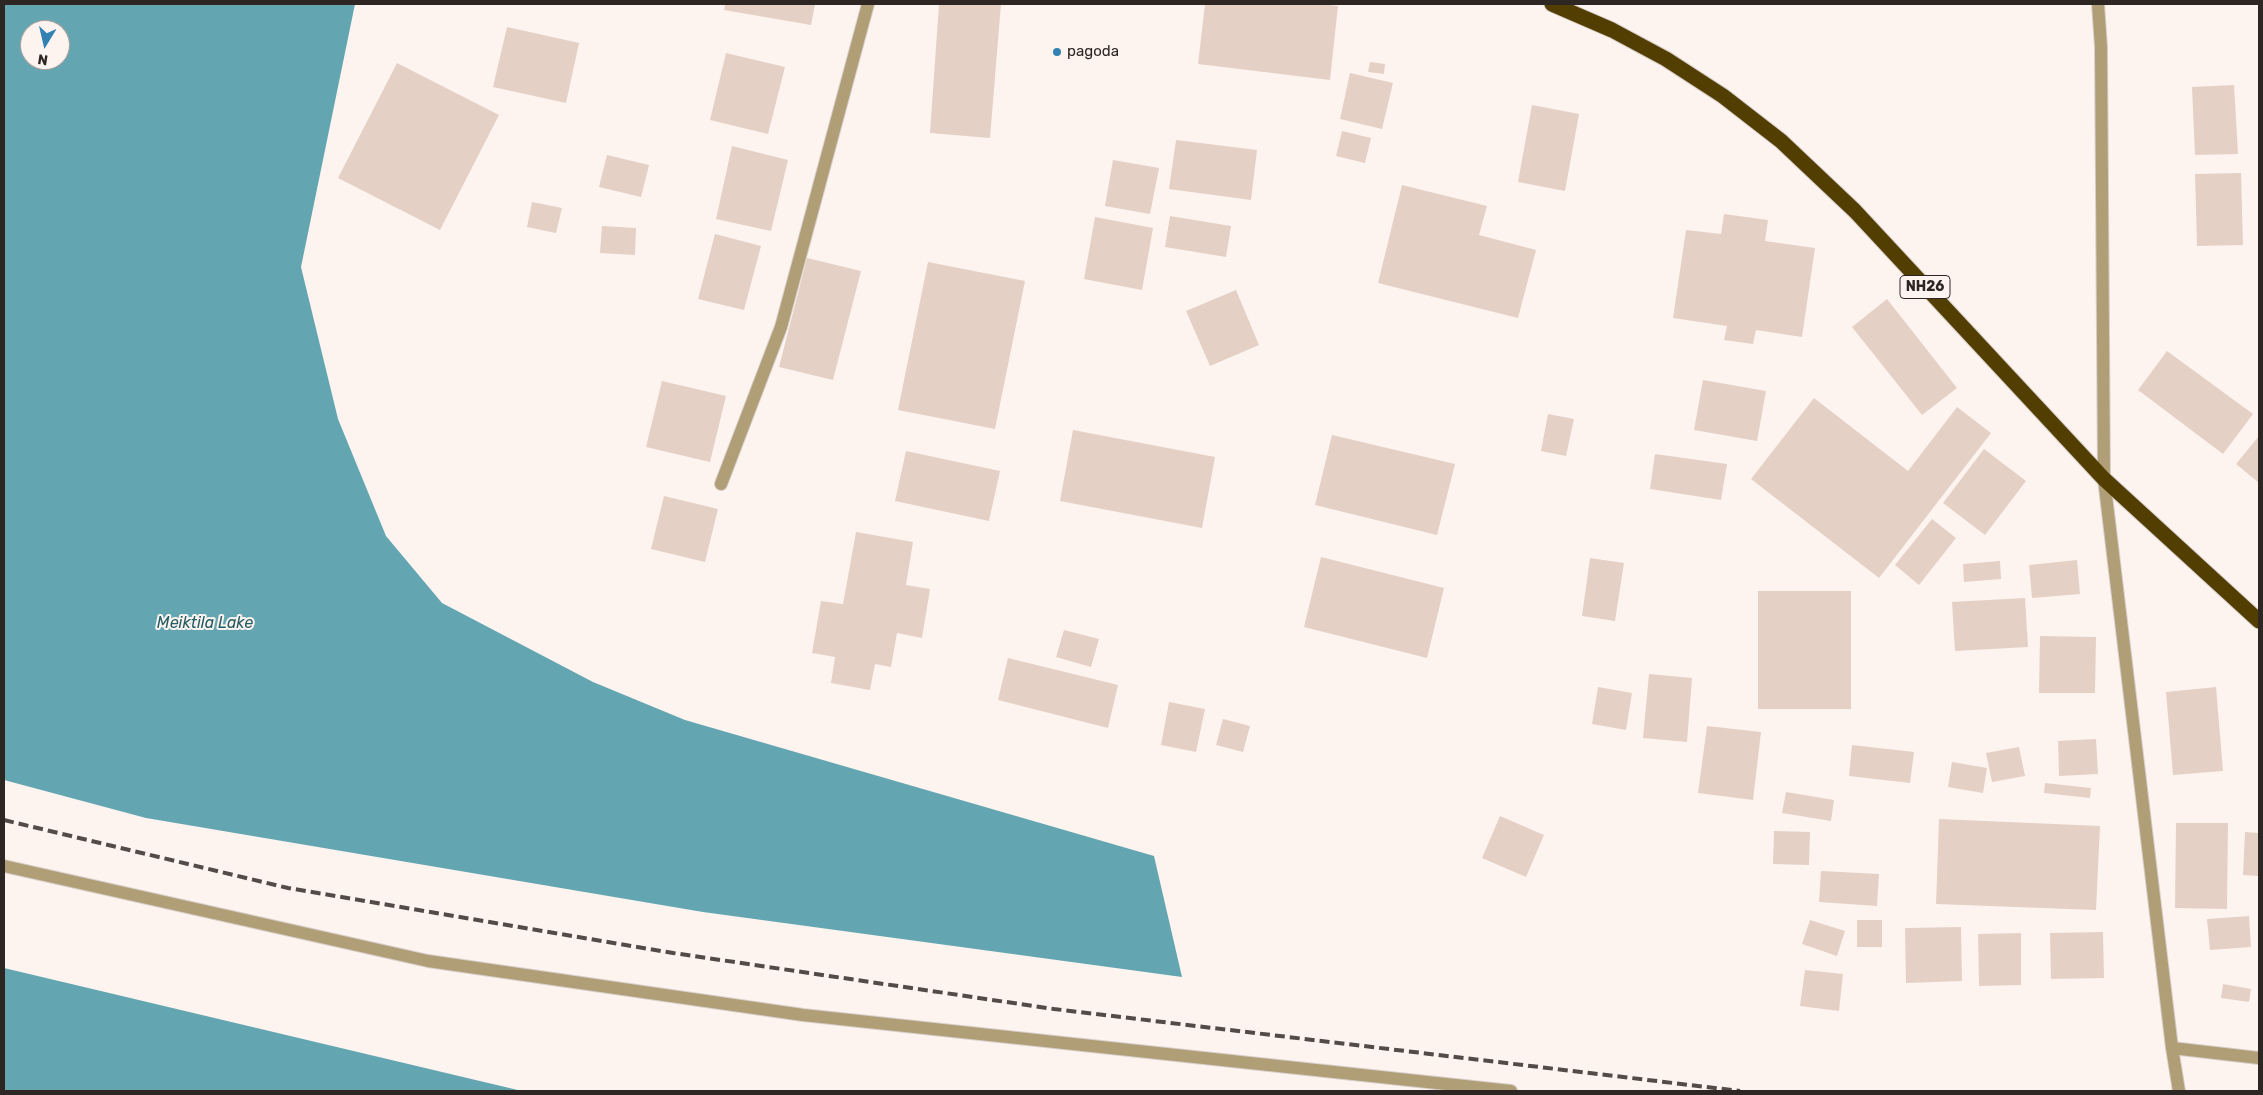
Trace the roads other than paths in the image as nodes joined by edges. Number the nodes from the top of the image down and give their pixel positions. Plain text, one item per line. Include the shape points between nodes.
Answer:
1 (868, 4) edge
2 (1552, 4) edge
3 (2098, 4) edge
4 (2104, 479) junction
5 (721, 484) dead end
6 (2259, 621) edge
7 (4, 866) edge
8 (2172, 1048) junction
9 (2259, 1058) edge
10 (1511, 1091) edge
11 (2179, 1091) edge

1 - 5 street via 781,327
2 - 4 highway, NH26 via 1612,30 1666,59 1723,96 1781,141 1855,212
3 - 4 street
4 - 6 highway, NH26
4 - 8 street
7 - 10 street via 428,961 803,1015
8 - 9 street
8 - 11 street

